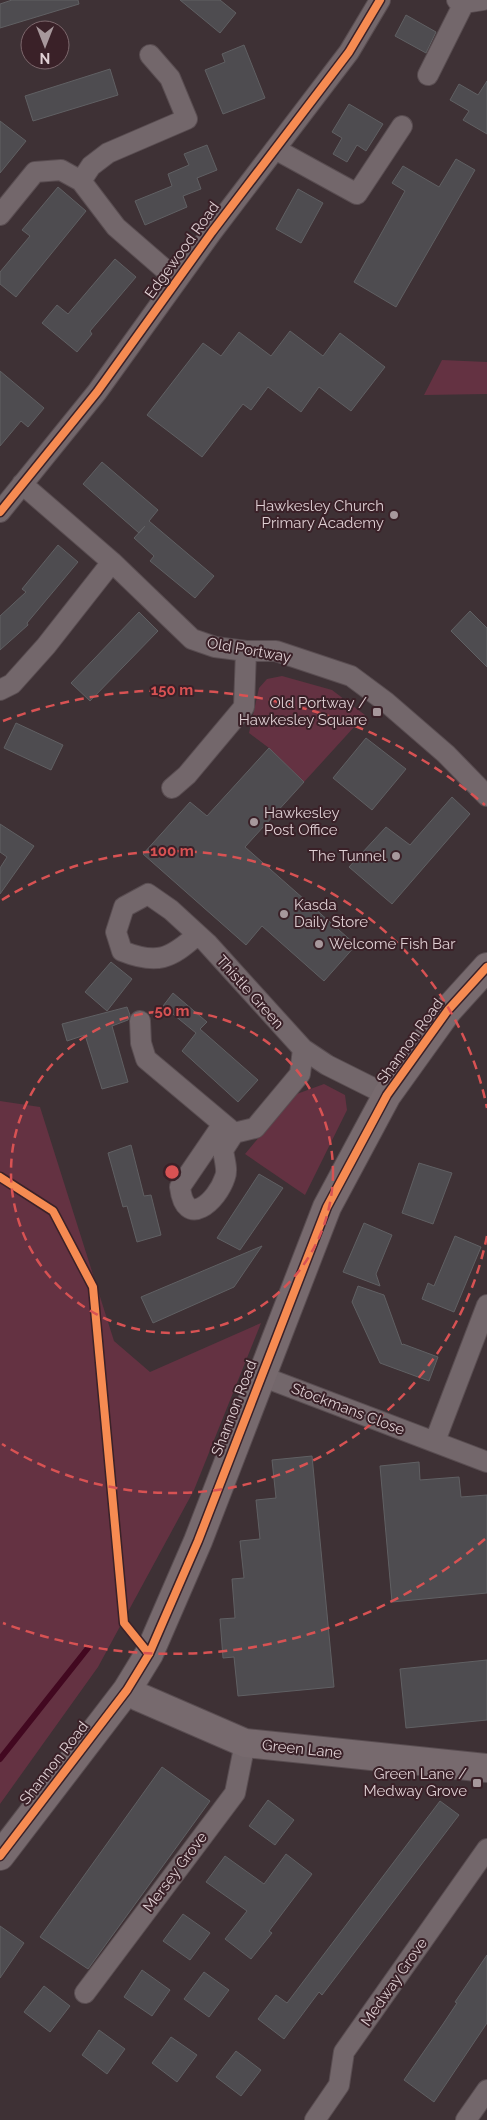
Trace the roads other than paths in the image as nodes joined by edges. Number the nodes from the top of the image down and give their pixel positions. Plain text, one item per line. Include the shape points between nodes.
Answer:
1 (380, 0) edge
2 (468, 1) edge
3 (150, 55) dead end
4 (428, 75) dead end
5 (402, 126) dead end
6 (275, 149) junction
7 (81, 181) junction
8 (0, 215) edge
9 (177, 280) junction
10 (22, 484) junction
11 (0, 512) edge
12 (112, 562) junction
13 (246, 651) junction
14 (0, 690) edge
15 (172, 788) dead end
16 (487, 796) edge
17 (197, 934) dead end
18 (487, 967) edge
19 (140, 1021) dead end
20 (303, 1049) junction
21 (387, 1095) junction
22 (487, 1305) edge
23 (261, 1376) junction
24 (435, 1441) junction
25 (487, 1462) edge
26 (127, 1690) junction
27 (245, 1743) junction
28 (487, 1768) edge
29 (487, 1849) edge
30 (0, 1856) edge
31 (85, 1993) dead end
32 (487, 2090) edge
33 (315, 2120) edge
34 (466, 2120) edge

1 - 6 street, Edgewood Road via 348,52
2 - 4 street
3 - 7 street via 170,78 187,119 108,153 91,166
5 - 6 street via 357,194
6 - 9 street, Edgewood Road
7 - 8 street via 61,170 35,172
7 - 9 street via 116,227
9 - 10 street, Edgewood Road via 97,392
10 - 11 street, Edgewood Road
10 - 12 street, Old Portway
12 - 13 street, Old Portway via 192,638 215,647
12 - 14 street via 46,646 12,684
13 - 15 street via 244,707 187,775
13 - 16 street, Old Portway via 276,651 351,676 438,747
17 - 20 street, Thistle Green
18 - 21 street, Shannon Road via 448,1010
19 - 20 street via 141,1043 146,1058 229,1128 255,1128 300,1074
20 - 21 street, Thistle Green via 327,1065
21 - 23 street, Shannon Road via 327,1206
22 - 24 street
23 - 24 street, Stockmans Close
23 - 26 street, Shannon Road via 198,1541 149,1654
24 - 25 street, Stockmans Close
26 - 27 street, Green Lane
26 - 30 street, Shannon Road
27 - 28 street, Green Lane
27 - 31 street, Mersey Grove via 236,1793
29 - 33 street, Medway Grove via 344,2052 339,2084
32 - 34 street

